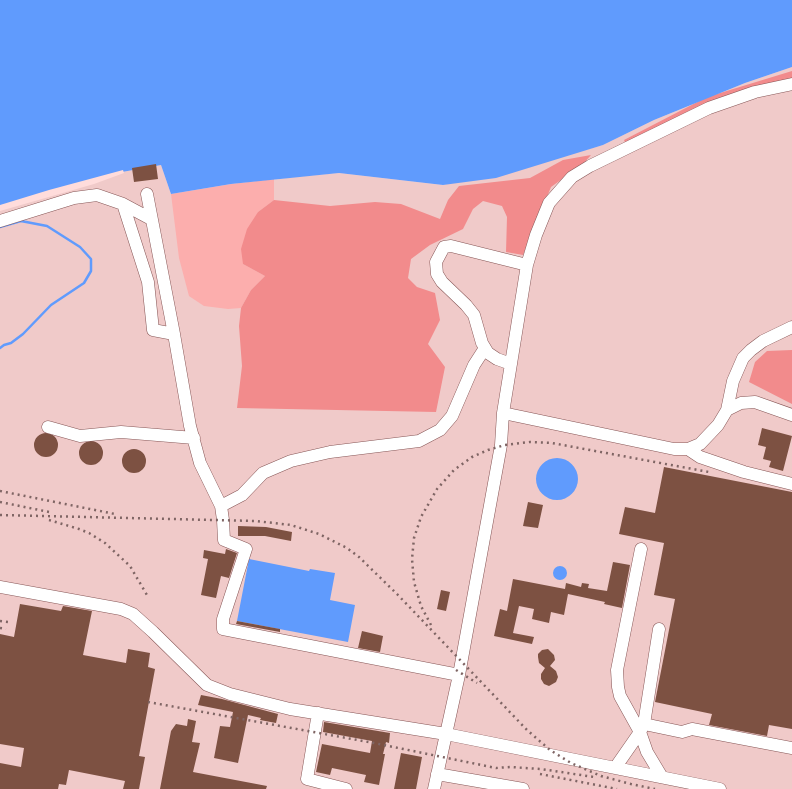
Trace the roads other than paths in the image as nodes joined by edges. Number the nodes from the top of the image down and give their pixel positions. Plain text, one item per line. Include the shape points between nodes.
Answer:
1 (792, 84) edge
2 (147, 194) dead end
3 (123, 204) junction
4 (152, 219) junction
5 (0, 221) edge
6 (527, 265) junction
7 (792, 326) edge
8 (174, 334) junction
9 (485, 348) junction
10 (511, 364) junction
11 (727, 410) junction
12 (503, 413) junction
13 (792, 415) edge
14 (48, 427) dead end
15 (194, 438) junction
16 (688, 449) junction
17 (792, 484) edge
18 (221, 506) junction
19 (641, 549) dead end
20 (0, 587) edge
21 (658, 629) dead end
22 (459, 675) junction
23 (318, 713) junction
24 (642, 728) junction
25 (446, 734) junction
26 (792, 748) edge
27 (615, 768) junction
28 (437, 774) junction
29 (662, 777) junction
30 (346, 789) edge
31 (434, 789) edge
32 (523, 789) edge
33 (720, 789) edge

1 - 6 lane via 755,92 709,108 572,177 549,203
2 - 4 lane
3 - 4 lane
3 - 5 lane via 97,196 74,198
3 - 8 lane via 148,282 153,330
4 - 8 lane
6 - 9 lane via 452,246 444,247 439,255 436,262 437,274 474,315
6 - 10 lane
7 - 11 lane via 763,342 743,358 733,380
8 - 15 lane
9 - 10 lane via 488,354
9 - 18 lane via 474,365 452,416 440,430 419,441 330,452 291,461 263,473 242,495
10 - 12 lane
11 - 13 lane via 741,403 755,402
11 - 16 lane via 718,425 700,444
12 - 16 lane via 674,449
12 - 22 lane via 501,445
14 - 15 lane via 80,436 121,432
15 - 18 lane via 200,463
16 - 17 lane via 700,457 744,472
18 - 22 lane via 224,540 246,549 223,619 223,629
19 - 24 lane via 617,670 620,696
20 - 23 lane via 121,609 132,614 153,632 207,685 230,694
21 - 24 lane
22 - 25 lane
23 - 25 lane
23 - 30 lane via 307,779
24 - 26 lane via 682,732 692,729
24 - 27 lane
24 - 29 lane via 647,752
25 - 27 lane
25 - 28 lane
27 - 29 lane
28 - 31 lane
28 - 32 lane
29 - 33 lane

